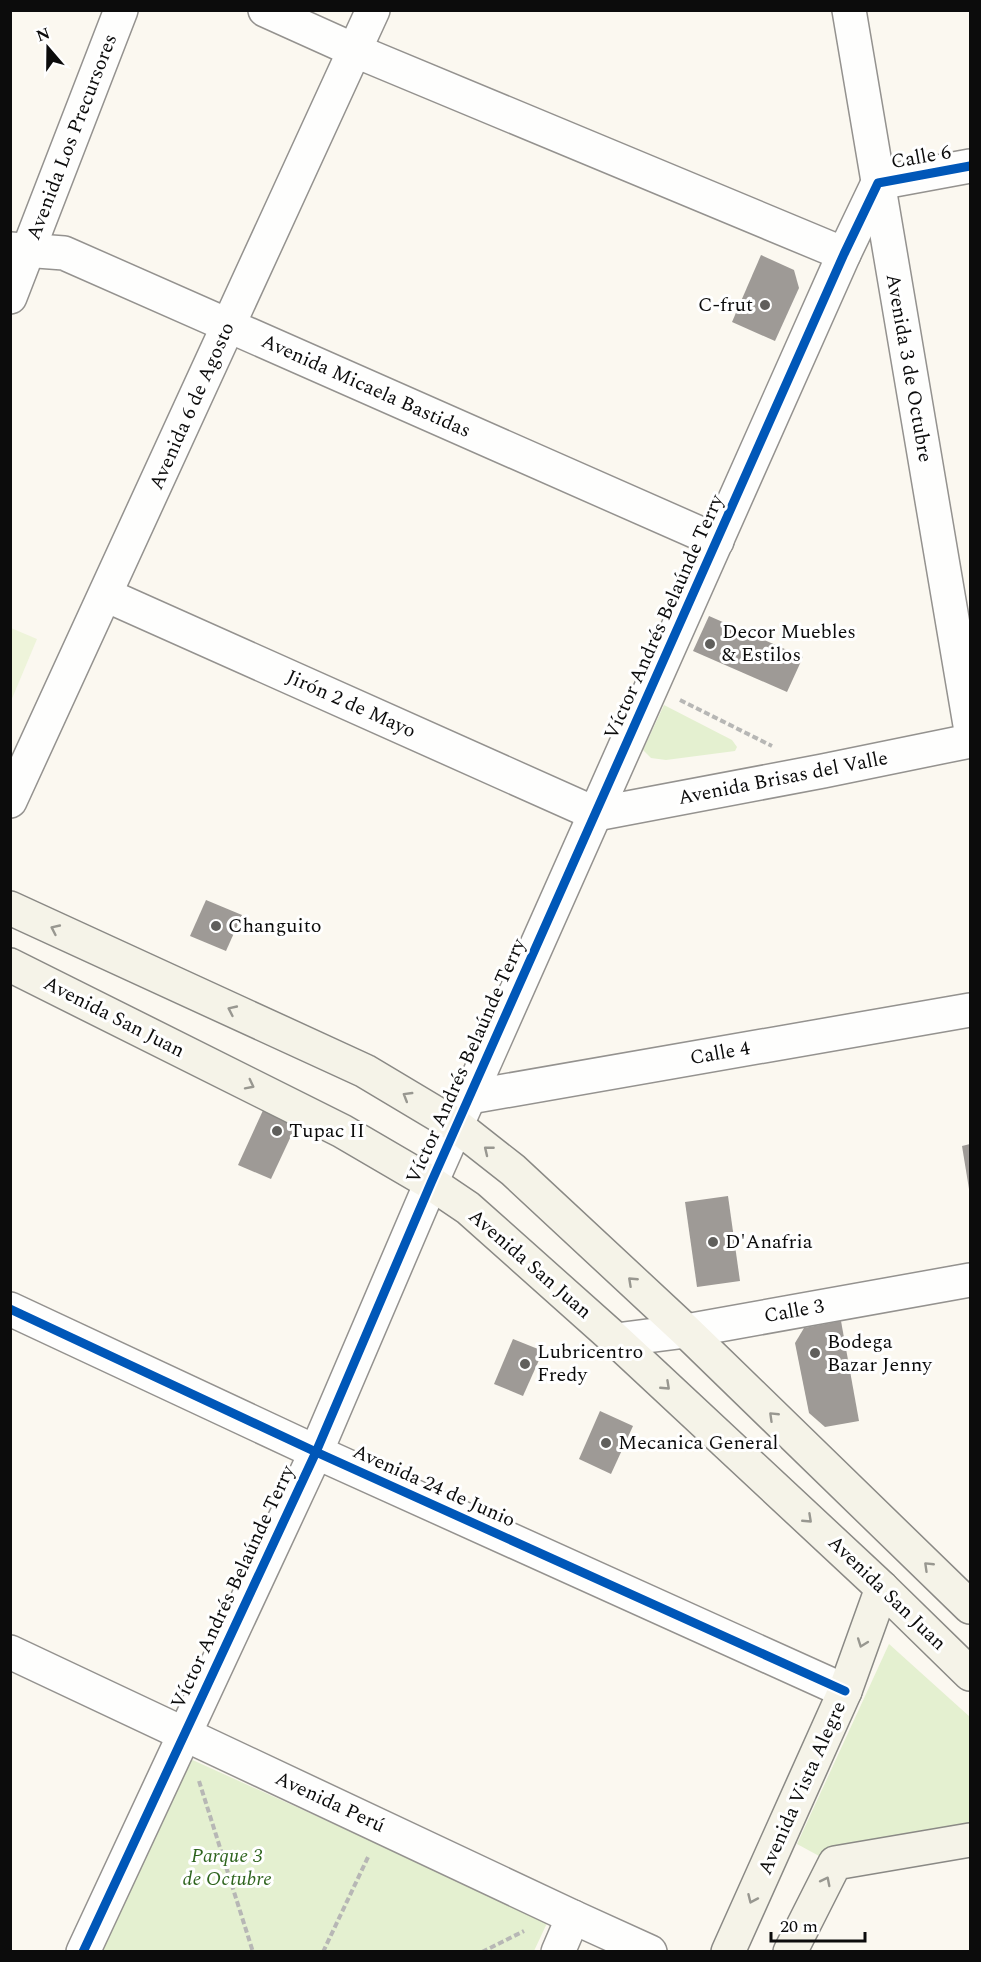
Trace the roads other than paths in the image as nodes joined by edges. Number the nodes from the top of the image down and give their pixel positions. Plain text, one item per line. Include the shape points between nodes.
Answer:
1 (121, 10) edge
2 (265, 10) edge
3 (373, 10) edge
4 (849, 10) edge
5 (356, 51) junction
6 (970, 166) edge
7 (878, 183) junction
8 (20, 250) edge
9 (844, 254) junction
10 (10, 297) edge
11 (229, 325) junction
12 (717, 541) junction
13 (106, 595) junction
14 (970, 725) edge
15 (970, 741) edge
16 (10, 801) edge
17 (596, 814) junction
18 (10, 908) edge
19 (10, 964) edge
20 (970, 1010) edge
21 (463, 1111) junction
22 (431, 1183) junction
23 (970, 1280) edge
24 (10, 1309) edge
25 (686, 1331) junction
26 (616, 1340) junction
27 (316, 1452) junction
28 (882, 1588) junction
29 (970, 1607) edge
30 (10, 1652) edge
31 (970, 1674) edge
32 (845, 1691) junction
33 (185, 1733) junction
34 (970, 1840) edge
35 (573, 1917) junction
36 (82, 1952) edge
37 (558, 1952) edge
38 (650, 1952) edge
39 (728, 1952) edge
40 (790, 1952) edge

1 - 8 street, Avenida Los Precursores
2 - 5 street
3 - 5 street, Avenida 6 de Agosto
4 - 7 street, Avenida 3 de Octubre
5 - 9 street
5 - 11 street, Avenida 6 de Agosto
6 - 7 street, Calle 6
7 - 9 street, Víctor Andrés Belaúnde Terry
7 - 14 street, Avenida 3 de Octubre
8 - 10 street, Avenida Los Precursores
8 - 11 street, Avenida Micaela Bastidas via 64,253
9 - 12 street, Víctor Andrés Belaúnde Terry
11 - 12 street, Avenida Micaela Bastidas
11 - 13 street, Avenida 6 de Agosto
12 - 17 street, Víctor Andrés Belaúnde Terry
13 - 16 street, Avenida 6 de Agosto
13 - 17 street, Jirón 2 de Mayo
15 - 17 street, Avenida Brisas del Valle
17 - 21 street, Víctor Andrés Belaúnde Terry
21 -> 18 main road via 365,1071
19 -> 22 main road, Avenida San Juan via 342,1131
20 - 21 street, Calle 4
21 - 22 street, Víctor Andrés Belaúnde Terry
25 -> 21 main road via 513,1170
22 - 26 main road, Avenida San Juan via 468,1209
22 - 27 street, Víctor Andrés Belaúnde Terry
23 - 25 street, Calle 3
24 - 27 street, Avenida 24 de Junio
25 - 26 street, Calle 3
29 -> 25 main road
26 -> 28 main road, Avenida San Juan
27 - 32 street, Avenida 24 de Junio
27 - 33 street, Víctor Andrés Belaúnde Terry
28 - 31 main road, Avenida San Juan
28 -> 32 main road, Avenida Vista Alegre
30 - 33 street, Avenida Perú
32 -> 39 main road, Avenida Vista Alegre
33 - 35 street, Avenida Perú
33 - 36 street, Víctor Andrés Belaúnde Terry
40 -> 34 main road via 835,1863
35 - 37 street
35 - 38 street, Avenida Perú

